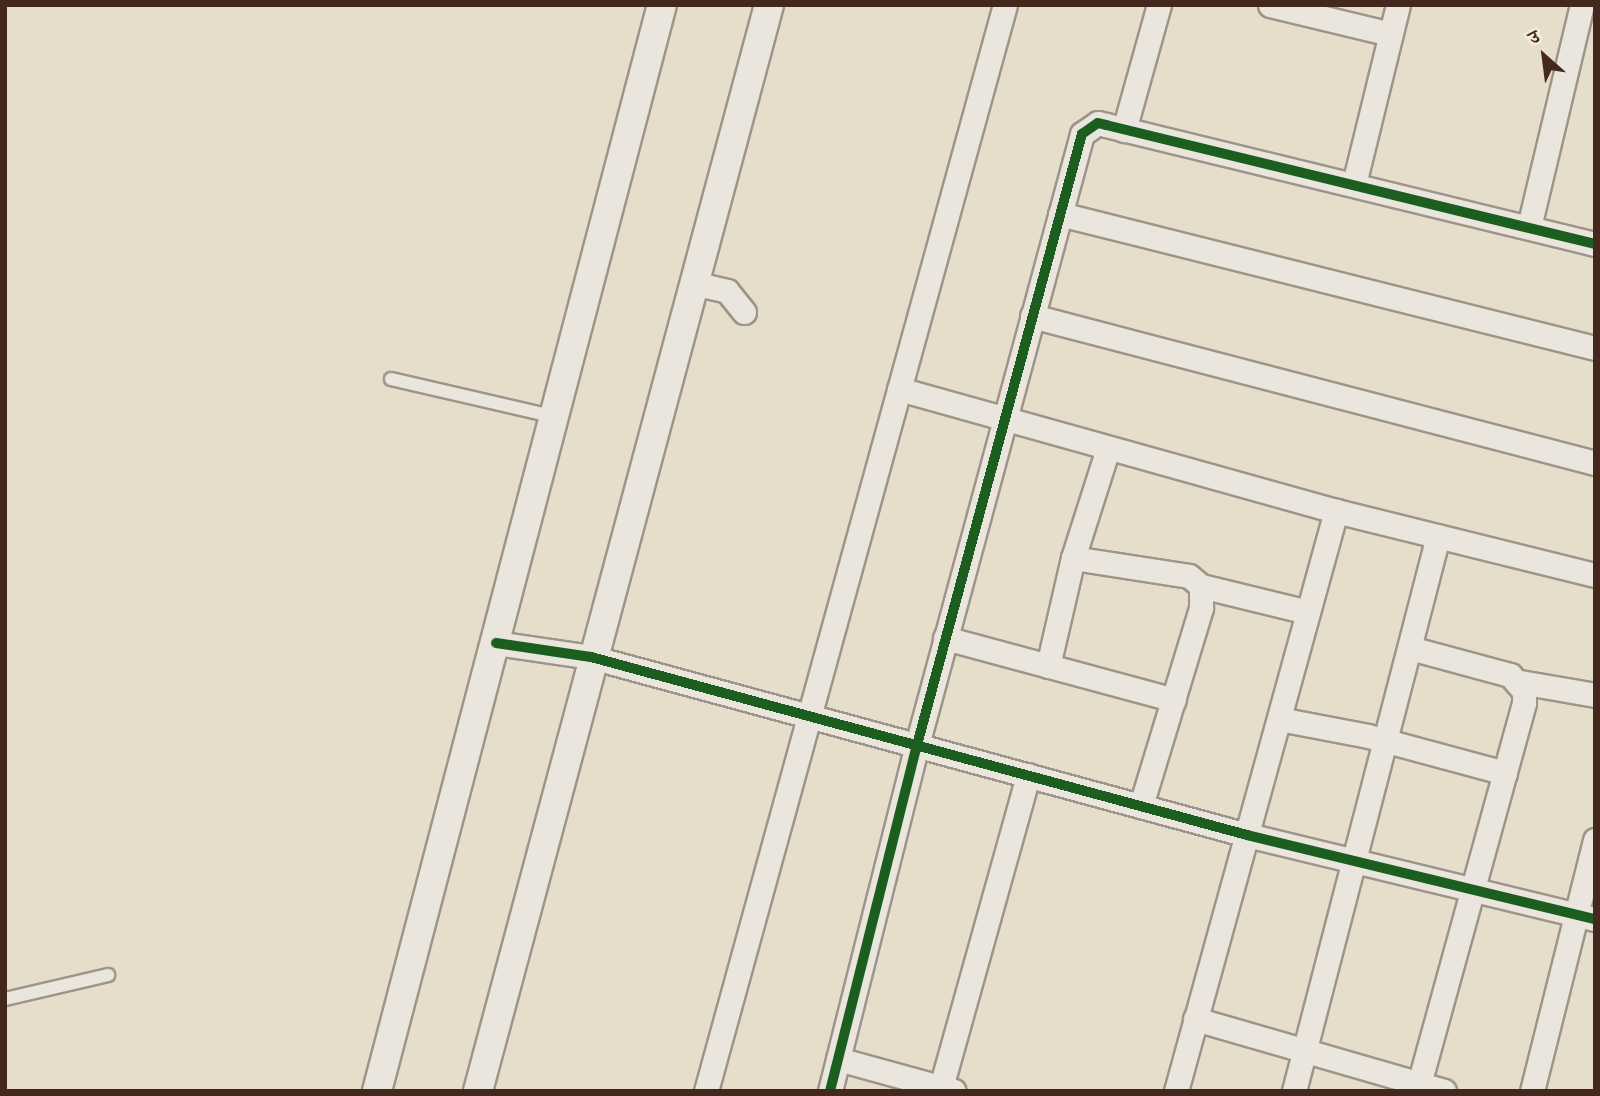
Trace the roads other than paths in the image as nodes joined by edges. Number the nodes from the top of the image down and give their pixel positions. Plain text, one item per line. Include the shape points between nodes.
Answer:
1 (662, 5) edge
2 (769, 5) edge
3 (1005, 5) edge
4 (1159, 5) edge
5 (1270, 5) edge
6 (1398, 5) edge
7 (1582, 5) edge
8 (1391, 34) junction
9 (1124, 130) junction
10 (1354, 184) junction
11 (1060, 214) junction
12 (1529, 227) junction
13 (1595, 244) edge
14 (693, 283) junction
15 (744, 312) dead end
16 (1032, 316) junction
17 (1595, 348) edge
18 (391, 379) dead end
19 (899, 389) junction
20 (555, 417) junction
21 (1004, 419) junction
22 (1108, 448) junction
23 (1595, 463) edge
24 (1336, 511) junction
25 (1438, 536) junction
26 (1073, 558) junction
27 (1595, 575) edge
28 (1201, 586) junction
29 (1308, 612) junction
30 (946, 638) junction
31 (496, 643) junction
32 (1410, 648) junction
33 (592, 657) junction
34 (1048, 666) junction
35 (1520, 682) junction
36 (1595, 695) edge
37 (1174, 700) junction
38 (808, 715) junction
39 (1279, 719) junction
40 (1385, 742) junction
41 (917, 745) junction
42 (1504, 773) junction
43 (1028, 775) junction
44 (1142, 806) junction
45 (1247, 835) junction
46 (1595, 841) edge
47 (1356, 861) junction
48 (1471, 889) junction
49 (1586, 916) edge
50 (108, 975) dead end
51 (5, 999) edge
52 (1195, 1019) junction
53 (1305, 1051) junction
54 (838, 1059) junction
55 (1419, 1084) junction
56 (945, 1090) edge
57 (377, 1091) edge
58 (478, 1091) edge
59 (706, 1091) edge
60 (830, 1091) edge
61 (1175, 1091) edge
62 (1294, 1091) edge
63 (1444, 1091) edge
64 (1532, 1091) edge

1 - 20 street
2 - 14 street
3 - 19 street
4 - 9 street
5 - 8 street
6 - 8 street
7 - 12 street
8 - 10 street
9 - 10 street
9 - 11 street via 1098,123 1082,134
10 - 12 street
11 - 16 street
11 - 17 street
12 - 13 street
14 - 15 street via 727,291
14 - 33 street
16 - 21 street
16 - 23 street
18 - 20 lane
19 - 21 street
19 - 38 street
20 - 31 street
21 - 22 street
21 - 30 street
22 - 24 street
22 - 26 street
24 - 25 street
24 - 29 street
25 - 27 street
25 - 32 street
26 - 28 street via 1189,576
26 - 34 street
28 - 29 street
28 - 37 street via 1201,608
29 - 39 street
30 - 34 street
30 - 41 street
31 - 33 street
31 - 57 street
32 - 35 street via 1510,675
32 - 40 street
33 - 38 street
33 - 58 street
34 - 37 street
35 - 36 street
35 - 42 street via 1524,703
37 - 44 street
38 - 41 street
38 - 59 street
39 - 40 street
39 - 45 street
40 - 42 street
40 - 47 street
41 - 43 street
41 - 54 street
42 - 48 street
43 - 44 street
43 - 56 street
44 - 45 street
45 - 47 street
45 - 52 street
46 - 49 street
47 - 48 street
47 - 53 street
48 - 49 street
48 - 55 street
49 - 64 street
50 - 51 lane
52 - 53 street
52 - 61 street
53 - 55 street
53 - 62 street
54 - 56 street
54 - 60 street
55 - 63 street

